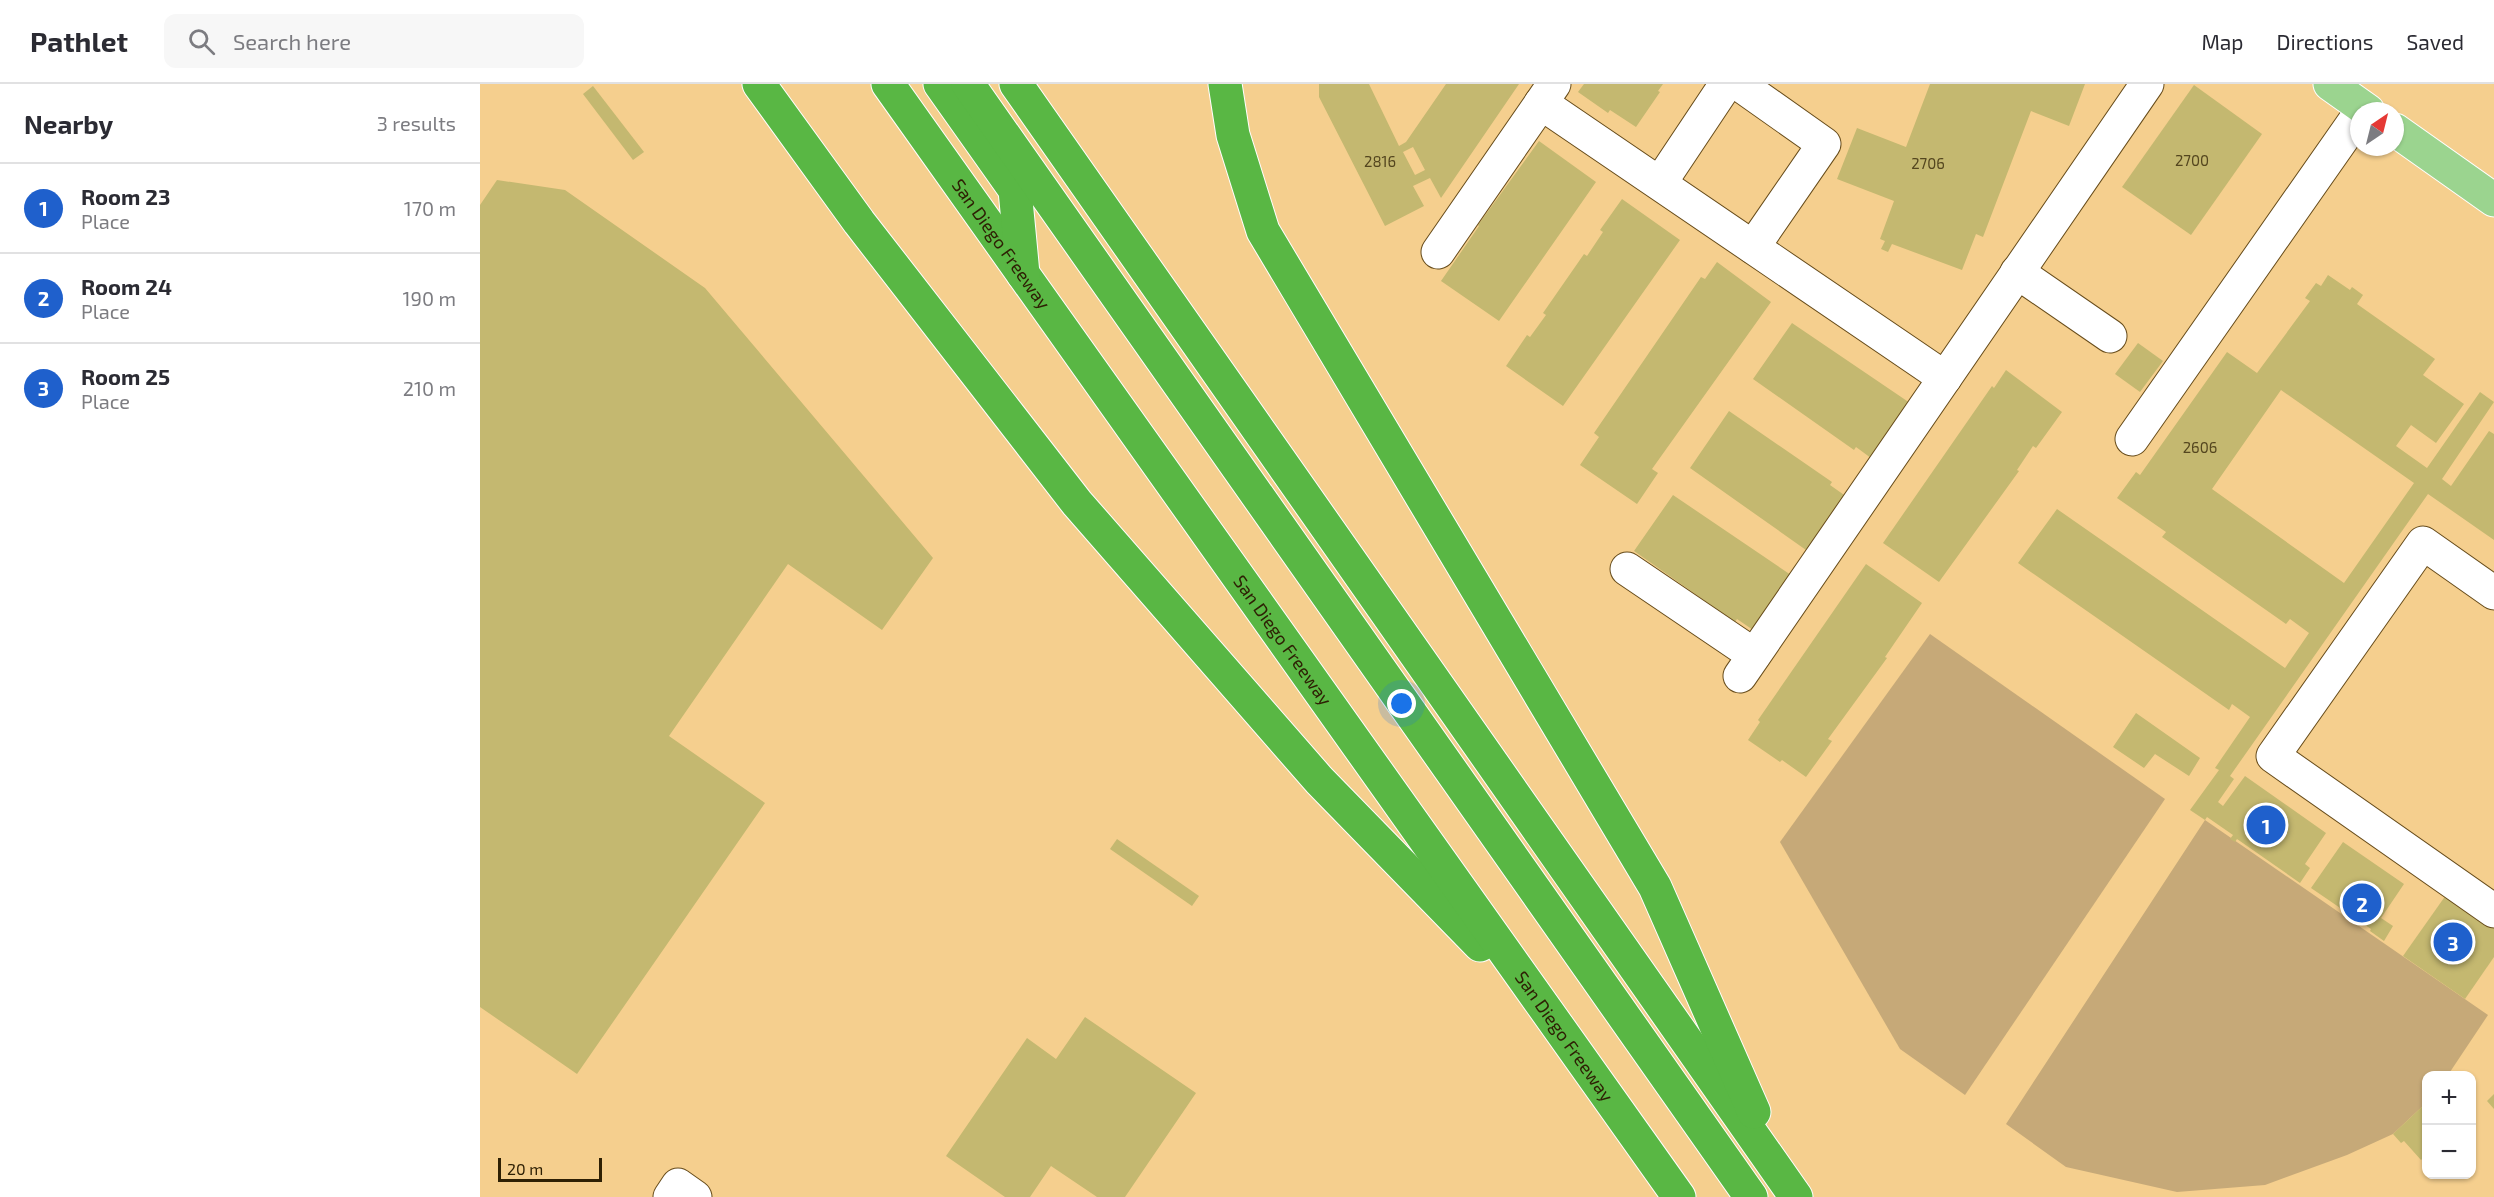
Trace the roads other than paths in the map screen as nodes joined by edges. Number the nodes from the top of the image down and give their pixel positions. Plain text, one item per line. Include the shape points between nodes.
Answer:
1 (759, 84) edge
2 (888, 84) edge
3 (940, 84) edge
4 (968, 84) edge
5 (1016, 84) edge
6 (1226, 84) edge
7 (1726, 84) edge
8 (1739, 84) edge
9 (2146, 84) edge
10 (2330, 84) edge
11 (1548, 94) edge
12 (2352, 102) edge
13 (2350, 129) edge
14 (2404, 136) edge
15 (1660, 183) junction
16 (2494, 200) edge
17 (1753, 247) junction
18 (1438, 252) dead end
19 (2017, 272) junction
20 (1023, 276) junction
21 (2110, 336) dead end
22 (1945, 378) junction
23 (2132, 439) dead end
24 (1627, 569) dead end
25 (2494, 593) edge
26 (2494, 911) edge
27 (1558, 1026) junction
28 (1789, 1187) edge
29 (670, 1197) edge
30 (695, 1197) edge
31 (1679, 1197) edge
32 (1751, 1197) edge

1 - 27 highway via 859,222 1077,503 1319,780
2 - 20 highway, San Diego Freeway
3 - 20 highway via 1015,190
4 - 32 highway
5 - 28 highway
6 - 28 highway via 1233,135 1263,231 1655,887
7 - 15 street
8 - 17 street via 1824,144
9 - 19 street
10 - 12 main road
11 - 15 street
11 - 18 street
13 - 23 street
14 - 16 main road
15 - 17 street
17 - 22 street
19 - 21 street
19 - 22 street
20 - 27 highway, San Diego Freeway
22 - 24 street via 1747,666
25 - 26 street via 2422,543 2273,756
27 - 31 highway, San Diego Freeway
29 - 30 street via 678,1185

